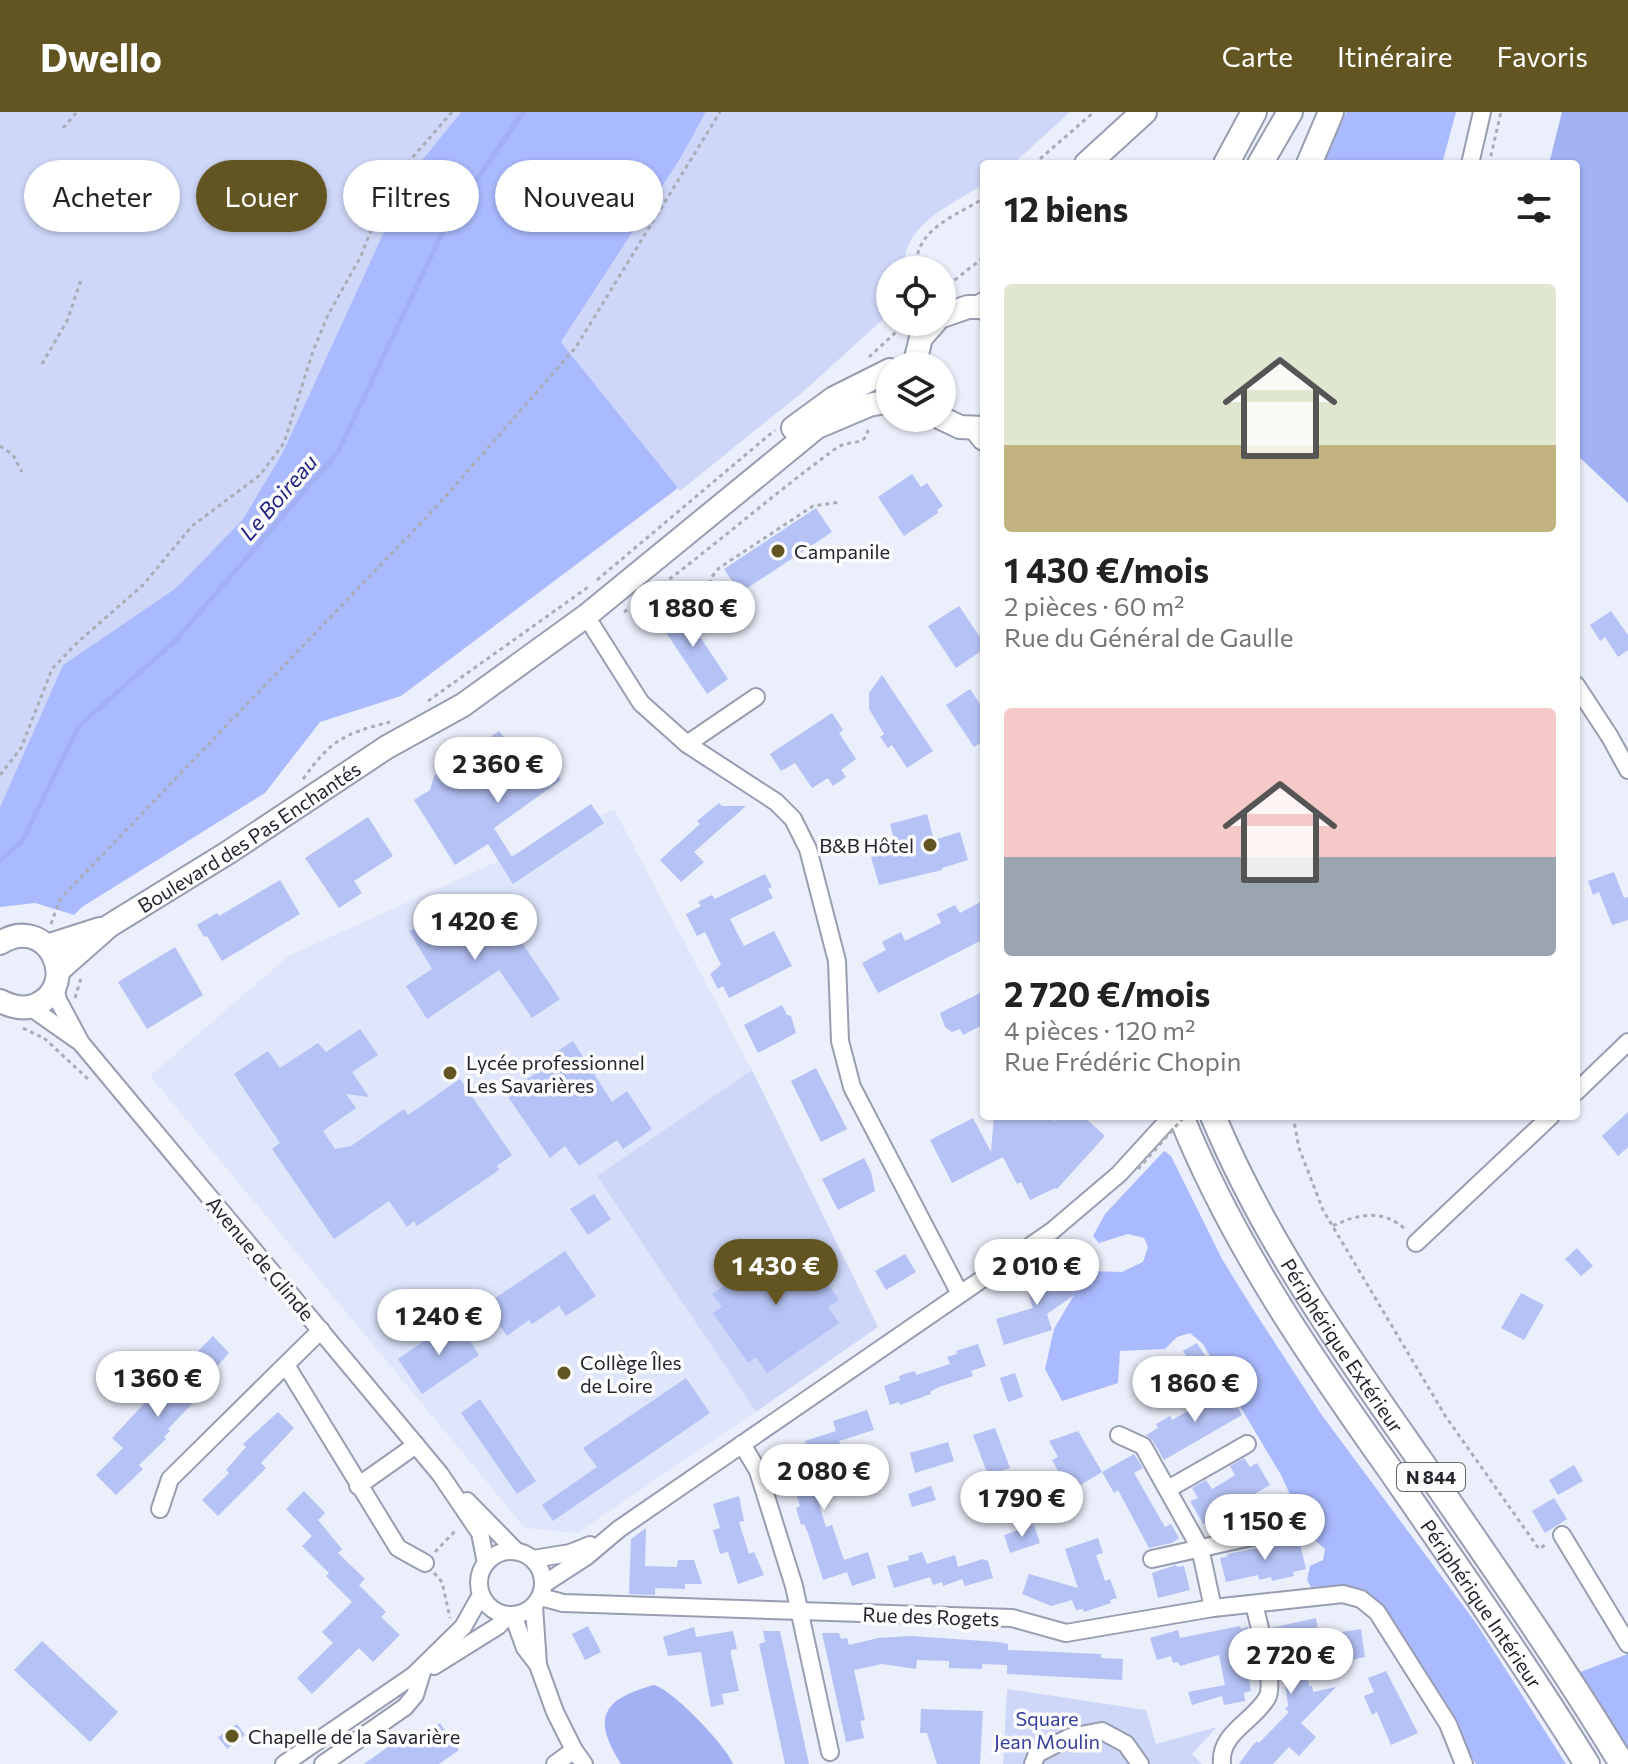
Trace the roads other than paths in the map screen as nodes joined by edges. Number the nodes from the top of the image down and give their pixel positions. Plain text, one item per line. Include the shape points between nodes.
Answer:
1 (1144, 112) edge
2 (1254, 112) edge
3 (1290, 112) edge
4 (1331, 112) edge
5 (1482, 112) edge
6 (1091, 160) edge
7 (1228, 160) edge
8 (1262, 160) edge
9 (1311, 160) edge
10 (1471, 160) edge
11 (980, 306) edge
12 (956, 311) edge
13 (873, 368) edge
14 (876, 405) edge
15 (956, 425) edge
16 (980, 431) edge
17 (590, 623) junction
18 (1580, 691) edge
19 (756, 697) dead end
20 (687, 744) junction
21 (387, 747) junction
22 (1628, 770) edge
23 (109, 926) junction
24 (49, 935) junction
25 (0, 943) edge
26 (56, 978) junction
27 (0, 1001) edge
28 (30, 1007) junction
29 (1628, 1042) edge
30 (81, 1043) junction
31 (1580, 1088) edge
32 (1169, 1120) edge
33 (1185, 1120) edge
34 (1215, 1120) edge
35 (1547, 1120) edge
36 (1416, 1243) road end
37 (960, 1294) junction
38 (321, 1330) junction
39 (286, 1365) junction
40 (1119, 1435) dead end
41 (742, 1444) junction
42 (1247, 1444) dead end
43 (416, 1445) junction
44 (440, 1474) junction
45 (358, 1486) junction
46 (1168, 1489) junction
47 (160, 1509) dead end
48 (1292, 1528) dead end
49 (619, 1529) junction
50 (1562, 1535) road end
51 (1200, 1548) junction
52 (516, 1551) junction
53 (533, 1559) junction
54 (1152, 1559) dead end
55 (425, 1563) road end
56 (486, 1563) junction
57 (481, 1595) junction
58 (539, 1595) junction
59 (1254, 1604) junction
60 (1213, 1608) junction
61 (800, 1612) junction
62 (511, 1615) junction
63 (1628, 1644) edge
64 (538, 1665) junction
65 (418, 1673) junction
66 (830, 1752) dead end
67 (579, 1757) edge
68 (284, 1764) edge
69 (323, 1764) edge
70 (555, 1764) edge
71 (1033, 1764) edge
72 (1140, 1764) edge
73 (1222, 1764) edge
74 (1464, 1764) edge
75 (1587, 1764) edge
76 (1622, 1764) edge

1 - 6 highway
2 - 7 highway
3 - 8 highway
4 - 9 highway
5 - 10 street
11 - 12 main road
13 - 21 main road, Boulevard des Pas Enchantés via 597,589
14 - 17 main road, Boulevard des Pas Enchantés via 817,427
15 - 16 main road
17 - 20 street via 641,703
17 - 21 main road, Boulevard des Pas Enchantés
18 - 22 street
19 - 20 street
20 - 37 street via 776,802 793,819 808,849 837,961 840,1041 852,1087
21 - 23 main road, Boulevard des Pas Enchantés
23 - 24 main road, Boulevard des Pas Enchantés
23 - 26 main road, Boulevard des Pas Enchantés
24 - 25 main road
24 - 26 main road
26 - 28 main road, Boulevard des Pas Enchantés via 44,1000
26 - 30 street, Avenue de Glinde via 65,1015
27 - 28 main road
28 - 30 street, Avenue de Glinde
29 - 31 street
30 - 38 street, Avenue de Glinde
32 - 37 street via 1135,1164 1075,1214
33 - 75 highway, Périphérique Intérieur / N 844 via 1224,1211 1282,1313
34 - 76 highway, Périphérique Extérieur / N 844 via 1265,1224 1320,1315 1548,1646
35 - 36 street
37 - 41 street
38 - 39 street
38 - 43 street, Avenue de Glinde
39 - 45 street
39 - 47 street via 170,1479
40 - 46 street via 1143,1446
41 - 49 street
41 - 61 street via 758,1471
42 - 46 street
43 - 44 street, Avenue de Glinde
43 - 45 street
44 - 52 street, Avenue de Glinde
44 - 56 street, Avenue de Glinde via 480,1533
45 - 55 street via 398,1548
46 - 51 street
48 - 51 street
49 - 53 street via 570,1553
49 - 58 street
50 - 63 street
51 - 54 street
51 - 60 street
52 - 53 street
52 - 56 street via 496,1554
53 - 58 street via 540,1569
56 - 57 street
57 - 62 street via 492,1609
57 - 65 street via 467,1622
58 - 61 street, Rue des Rogets via 563,1603
58 - 62 street via 524,1613
58 - 64 street
59 - 60 street, Rue des Rogets
59 - 73 street via 1270,1683 1268,1697 1224,1744
59 - 74 street, Rue des Rogets via 1343,1594 1361,1599 1377,1612 1448,1724
60 - 61 street, Rue des Rogets via 1066,1633 1012,1618
61 - 66 street
62 - 64 street
62 - 65 street
64 - 67 street
65 - 68 street
65 - 69 street via 415,1695 405,1707
67 - 70 street
71 - 72 street via 1037,1754 1070,1737 1102,1731 1126,1744

